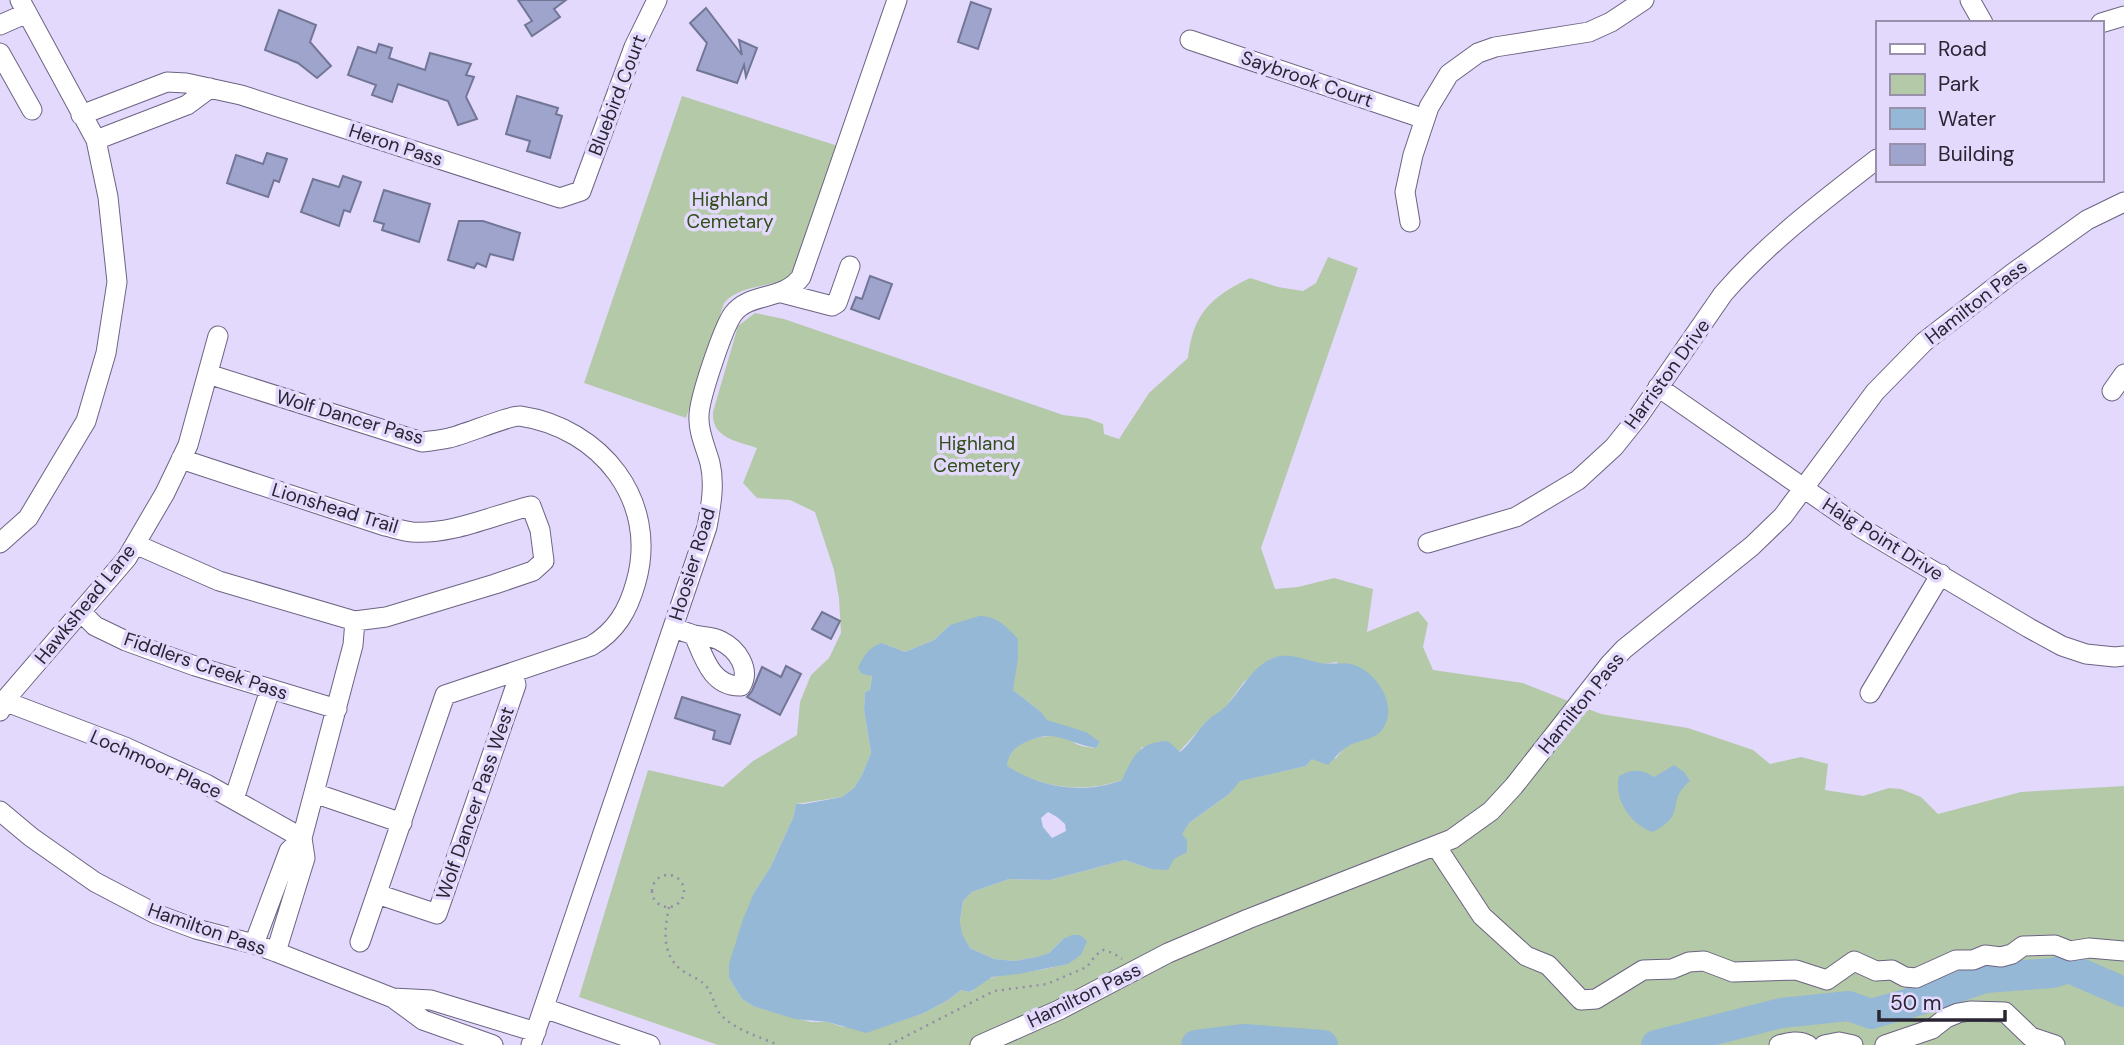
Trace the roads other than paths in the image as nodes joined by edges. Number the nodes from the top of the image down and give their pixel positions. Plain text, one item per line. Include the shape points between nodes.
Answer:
1 (897, 0) edge
2 (1644, 0) edge
3 (1970, 0) edge
4 (655, 1) edge
5 (24, 6) edge
6 (2124, 16) edge
7 (1982, 21) edge
8 (2103, 22) edge
9 (0, 25) edge
10 (1190, 40) dead end
11 (0, 53) edge
12 (210, 88) junction
13 (32, 110) dead end
14 (81, 115) junction
15 (1425, 119) junction
16 (96, 140) junction
17 (1876, 160) edge
18 (580, 191) joint
19 (2124, 202) edge
20 (1410, 222) dead end
21 (850, 266) dead end
22 (782, 293) junction
23 (218, 336) dead end
24 (208, 374) junction
25 (2124, 374) edge
26 (1658, 387) junction
27 (2112, 391) dead end
28 (181, 459) junction
29 (1803, 489) junction
30 (0, 543) edge
31 (135, 544) junction
32 (1428, 544) dead end
33 (1941, 574) junction
34 (81, 612) junction
35 (355, 621) junction
36 (673, 627) junction
37 (694, 635) dead end
38 (2124, 656) edge
39 (513, 672) junction
40 (270, 690) junction
41 (1870, 692) dead end
42 (2, 706) edge
43 (337, 709) junction
44 (314, 793) junction
45 (233, 799) junction
46 (0, 811) edge
47 (402, 823) junction
48 (302, 838) junction
49 (1436, 846) junction
50 (377, 894) junction
51 (360, 942) dead end
52 (254, 944) junction
53 (2124, 951) edge
54 (276, 952) junction
55 (393, 998) junction
56 (544, 1007) junction
57 (533, 1038) edge
58 (494, 1045) edge
59 (650, 1045) edge
60 (980, 1045) edge
61 (1779, 1045) edge
62 (1808, 1045) edge
63 (1824, 1045) edge
64 (1853, 1045) edge
65 (1885, 1045) edge
66 (2055, 1045) edge

1 - 22 street, Hoosier Road via 806,268 796,285
2 - 15 street via 1589,32 1478,52 1449,74
3 - 7 street
4 - 18 street, Bluebird Court
5 - 9 street
5 - 14 street
6 - 8 street
10 - 15 street, Saybrook Court
11 - 13 street
12 - 14 street, Heron Pass via 167,82
12 - 16 street via 187,105
12 - 18 street, Heron Pass via 560,198
14 - 16 street
15 - 20 street via 1406,182
16 - 30 street via 108,197 117,282 106,353 86,421 28,519
17 - 26 street, Harriston Drive via 1742,272
19 - 29 street, Hamilton Pass via 2087,220 1923,342 1875,392
21 - 22 street via 832,306
22 - 36 street, Hoosier Road via 740,307 726,325 698,416 711,466 711,506
23 - 24 street, Hawkshead Lane
24 - 28 street, Hawkshead Lane
24 - 39 street, Wolf Dancer Pass via 422,442 449,439 516,415 563,429 597,450 619,474 638,519 641,563 634,590 622,619 607,636 591,646
25 - 27 street
26 - 29 street, Haig Point Drive
26 - 32 street, Harriston Drive via 1614,447 1578,481 1516,517
28 - 31 street, Hawkshead Lane
28 - 35 street, Lionshead Trail via 412,532 454,527 531,506 544,561 533,571 386,617
29 - 33 street, Haig Point Drive
29 - 49 street, Hamilton Pass via 1752,546 1624,649 1491,811
31 - 34 street, Hawkshead Lane
31 - 35 street via 219,581
33 - 38 street, Haig Point Drive via 2062,646 2086,654
33 - 41 street
34 - 40 street, Fiddlers Creek Pass via 94,626 127,641
34 - 42 street, Hawkshead Lane
35 - 43 street
36 - 37 street
36 - 56 street, Hoosier Road
39 - 47 street, Wolf Dancer Pass via 445,695
39 - 50 street, Wolf Dancer Pass West via 516,685 437,915
40 - 43 street, Fiddlers Creek Pass
40 - 45 street
42 - 45 street, Lochmoor Place via 125,747
43 - 44 street
44 - 47 street
44 - 48 street
45 - 48 street, Lochmoor Place
46 - 52 street, Hamilton Pass via 67,863 124,898 196,929
47 - 50 street, Wolf Dancer Pass
48 - 52 street via 289,850
48 - 54 street via 305,858
49 - 53 street via 1482,916 1526,956 1548,965 1581,1000 1596,999 1643,970 1672,969 1689,962 1704,961 1733,972 1796,970 1828,980 1854,961 1876,971 1892,970 1916,978 1956,960 2001,957 2023,946
49 - 60 street, Hamilton Pass via 1168,953
50 - 51 street, Wolf Dancer Pass
52 - 54 street, Hamilton Pass
54 - 55 street, Hamilton Pass
55 - 57 street, Hamilton Pass via 431,1000
55 - 58 street, Hamilton Pass via 423,1020
56 - 57 street, Hoosier Road
56 - 59 street
61 - 62 street
63 - 64 street
65 - 66 street via 1970,1011 2005,1012 2031,1037

